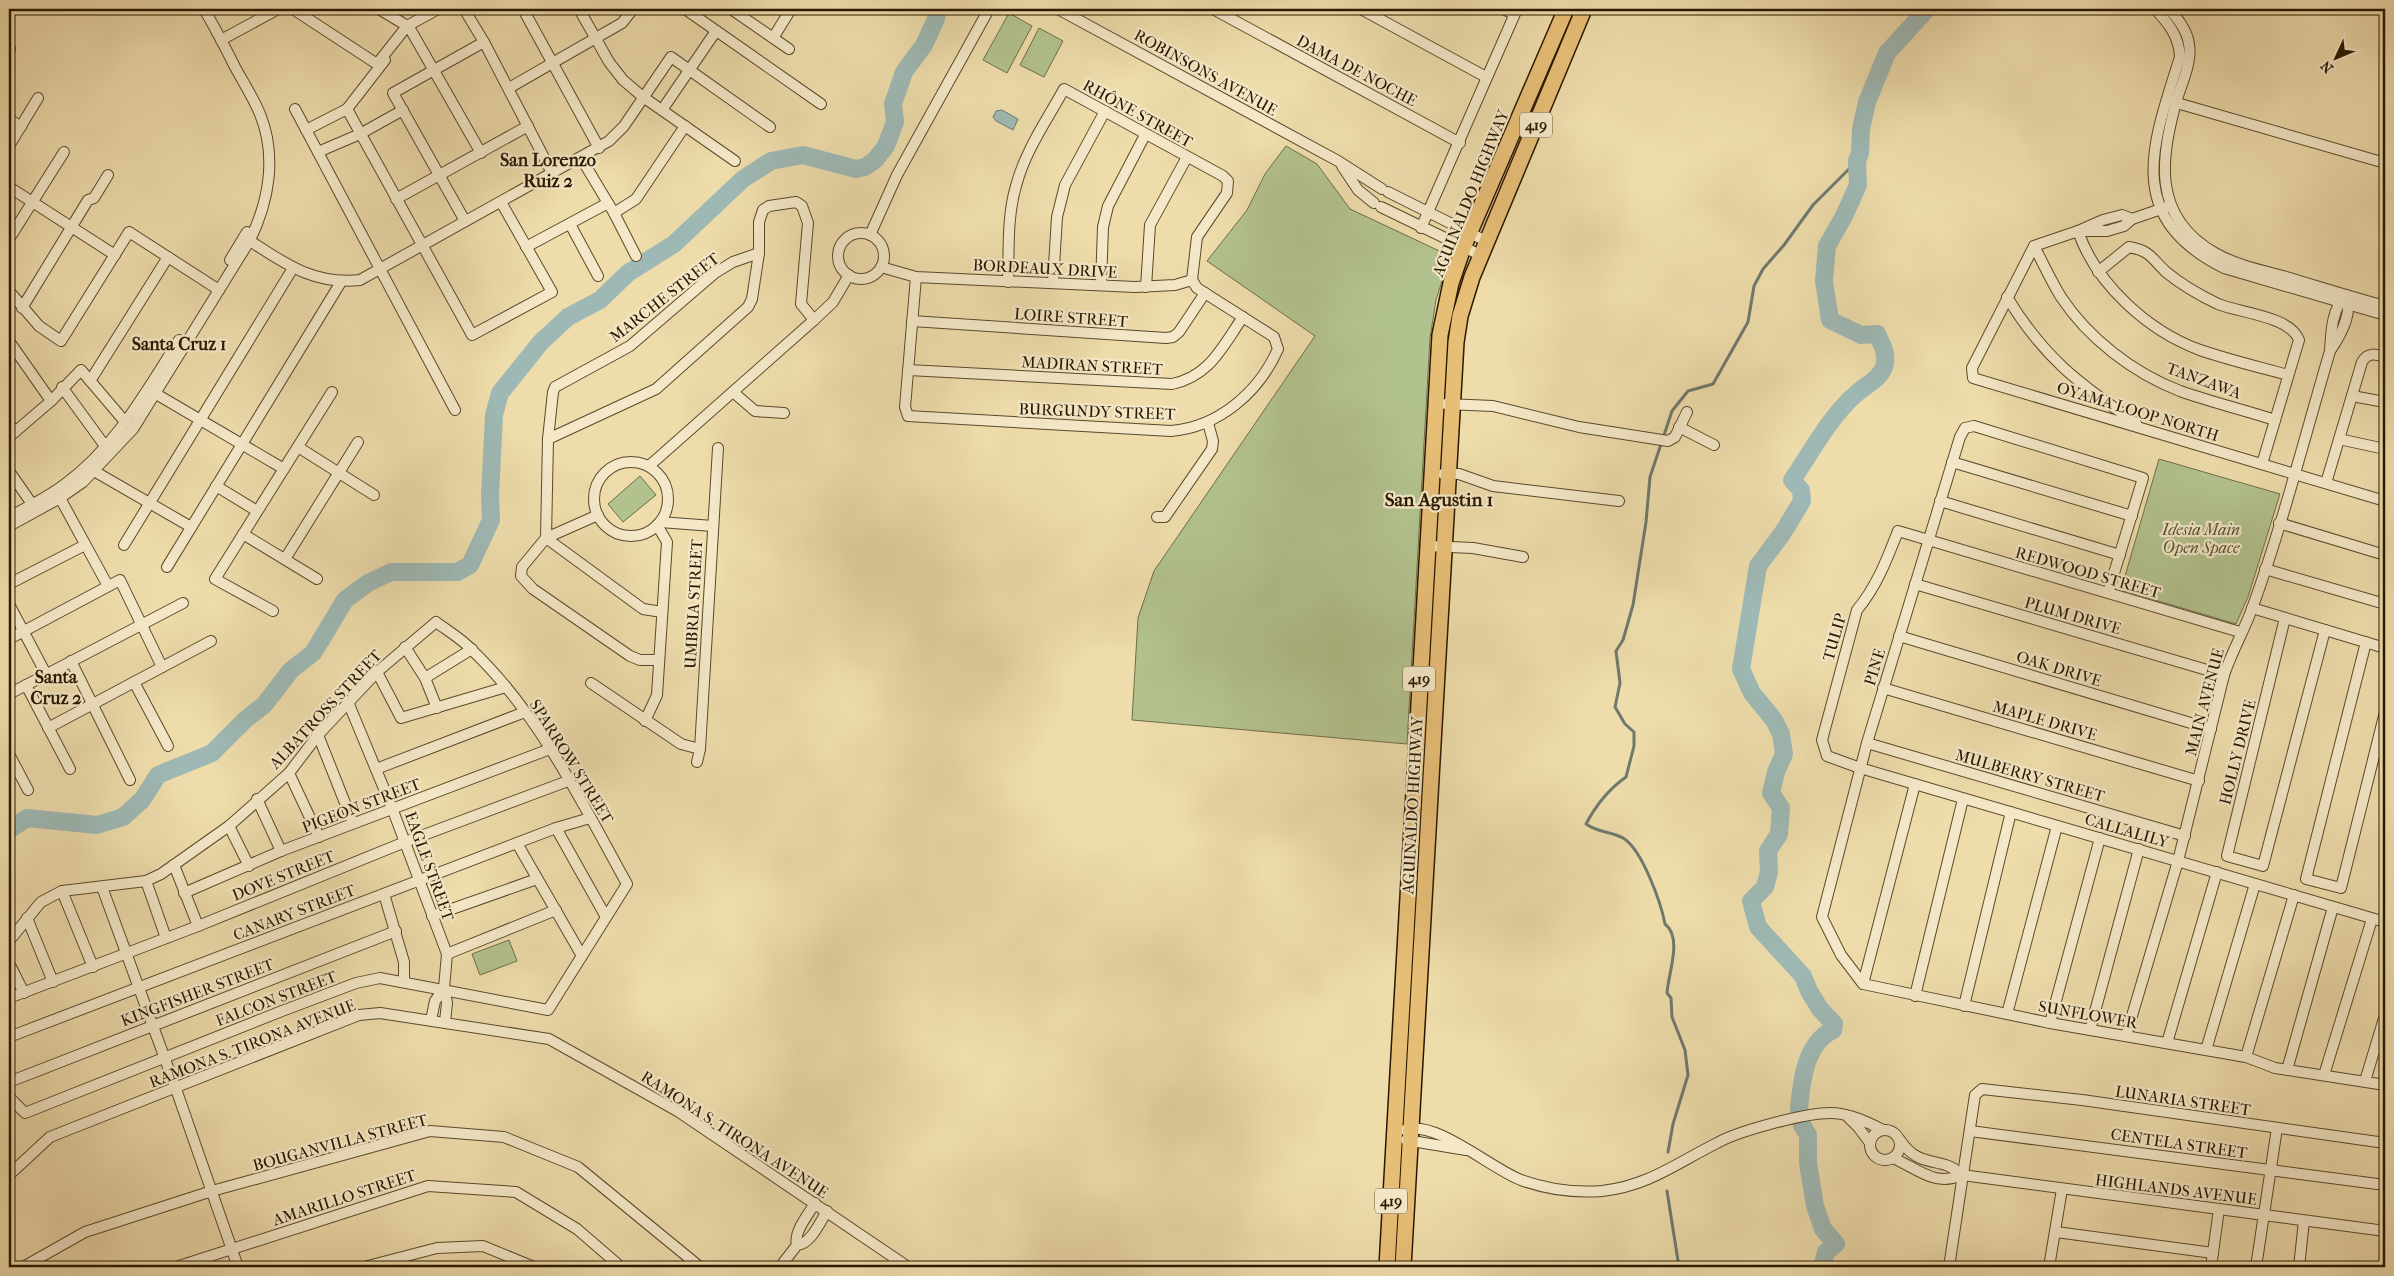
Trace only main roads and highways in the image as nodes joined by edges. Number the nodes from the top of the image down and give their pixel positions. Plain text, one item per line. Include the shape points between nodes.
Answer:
1 (1566, 9) edge
2 (1584, 9) edge
3 (1420, 672) junction
4 (1437, 673) junction
5 (1387, 1267) edge
6 (1403, 1267) edge

1 - 3 highway, AGUINALDO HIGHWAY / 419 via 1463,248 1442,322
2 - 4 highway, AGUINALDO HIGHWAY / 419 via 1480,255 1460,316
3 - 4 highway
3 - 5 highway, AGUINALDO HIGHWAY / 419
4 - 6 highway, AGUINALDO HIGHWAY / 419

